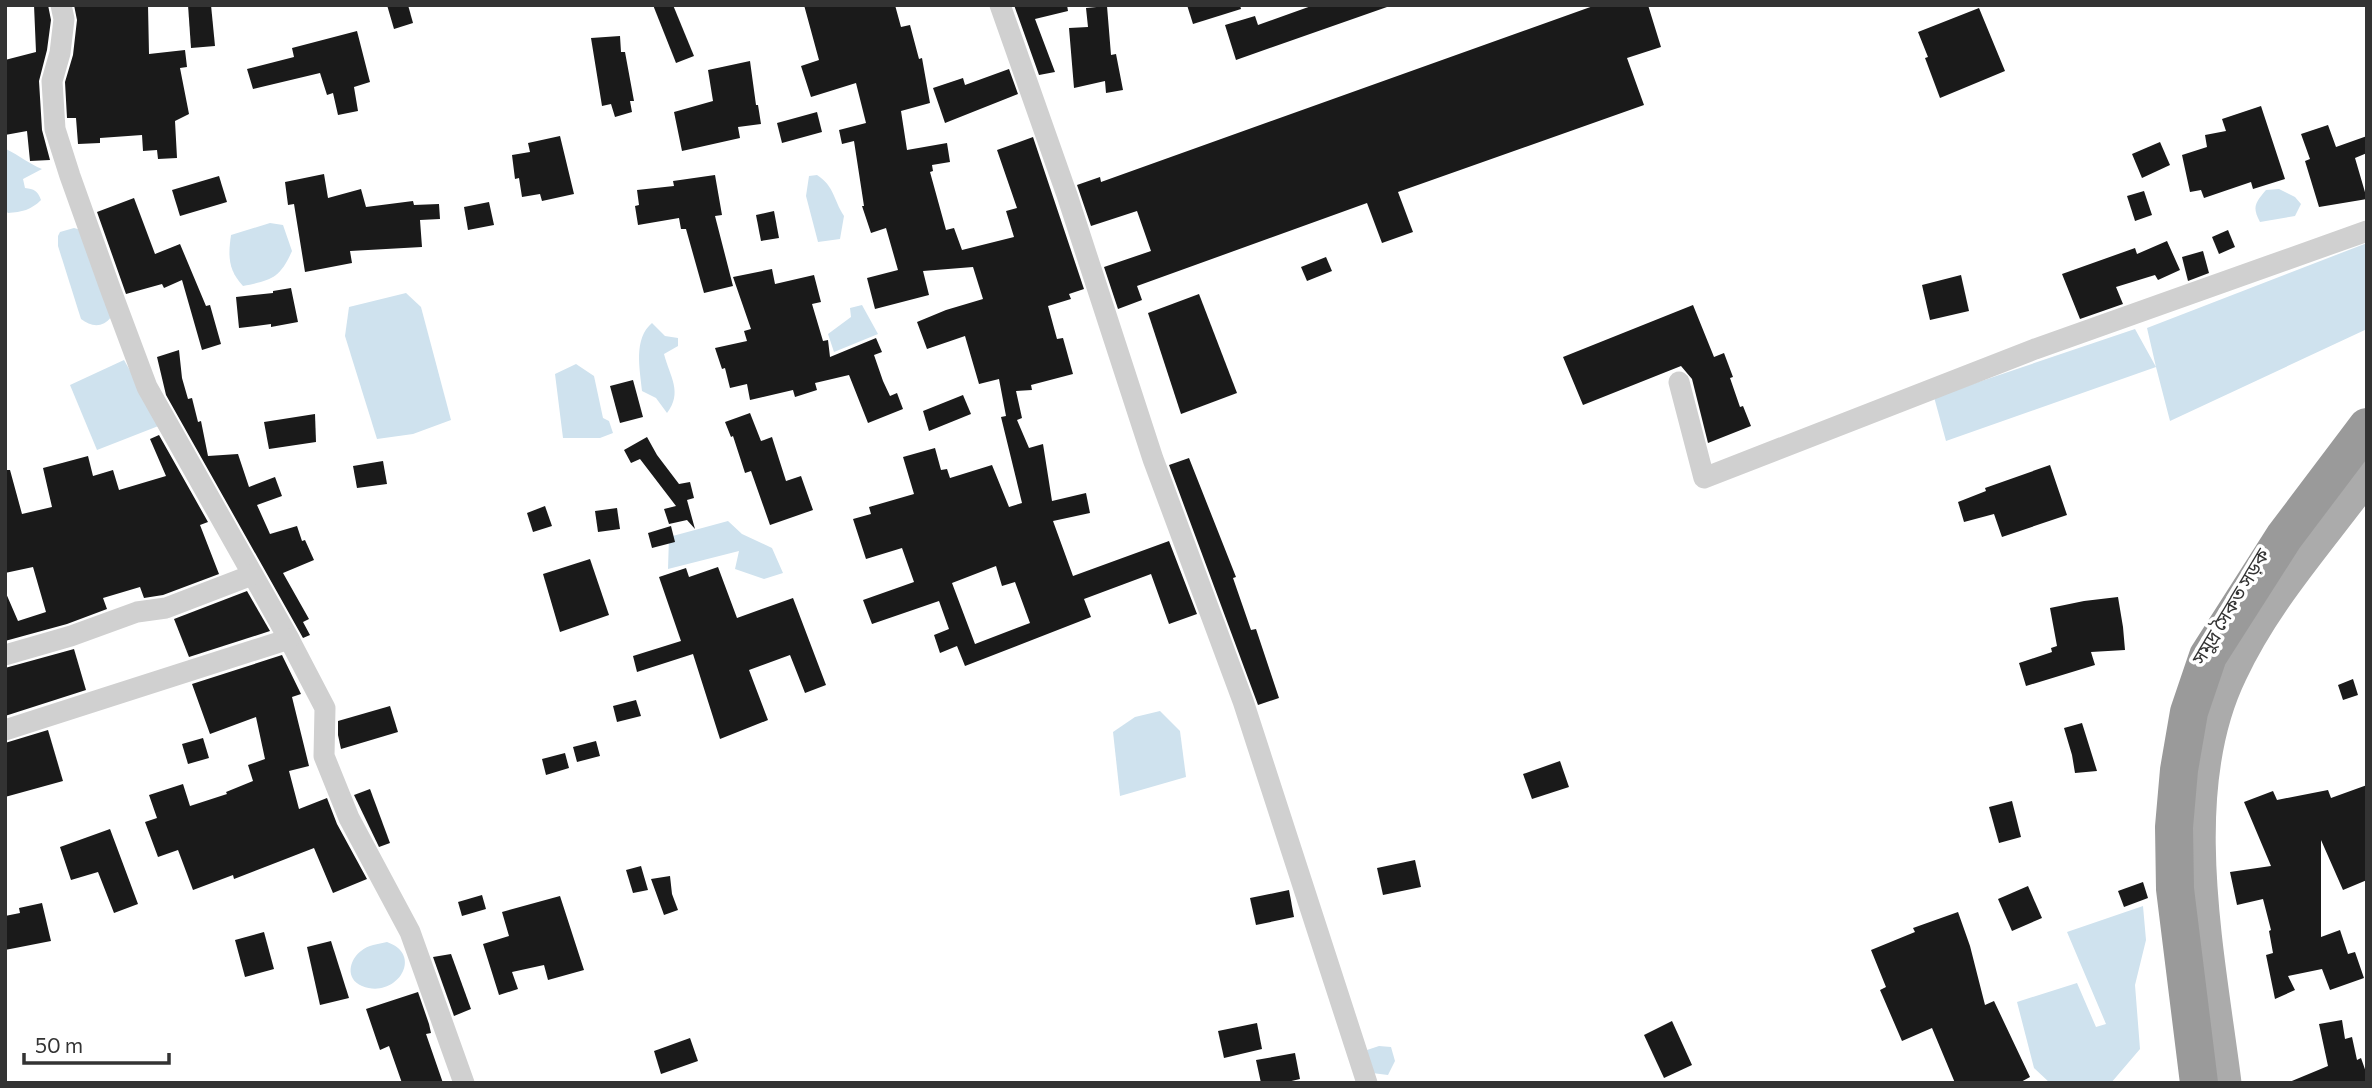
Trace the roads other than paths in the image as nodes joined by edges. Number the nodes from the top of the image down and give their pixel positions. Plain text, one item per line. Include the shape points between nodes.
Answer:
1 (61, 5) edge
2 (1000, 5) edge
3 (2367, 231) edge
4 (1679, 382) dead end
5 (2367, 409) edge
6 (2367, 427) edge
7 (2367, 453) edge
8 (2367, 476) edge
9 (252, 575) junction
10 (289, 639) junction
11 (5, 655) edge
12 (5, 730) edge
13 (464, 1083) edge
14 (1367, 1083) edge
15 (2188, 1083) edge
16 (2199, 1083) edge
17 (2215, 1083) edge
18 (2225, 1083) edge

1 - 9 street via 60,53 52,81 55,129 70,176 147,387
2 - 14 street via 1153,459 1243,701
3 - 4 street via 2035,349 1704,478
5 - 15 main road, সমুদ্র সৈকত সড়ক via 2260,552 2195,660 2178,715 2167,768 2163,836
6 - 16 highway via 2284,537 2208,656 2189,712 2174,827 2175,889
7 - 17 highway via 2280,570 2225,659 2203,718 2192,778 2189,838
8 - 18 main road, সমুদ্র সৈকত সড়ক via 2277,592 2230,673 2212,726 2199,800 2202,886
9 - 10 street
9 - 11 street via 166,608 137,612
10 - 12 street
10 - 13 street via 325,708 324,756 349,818 410,932

